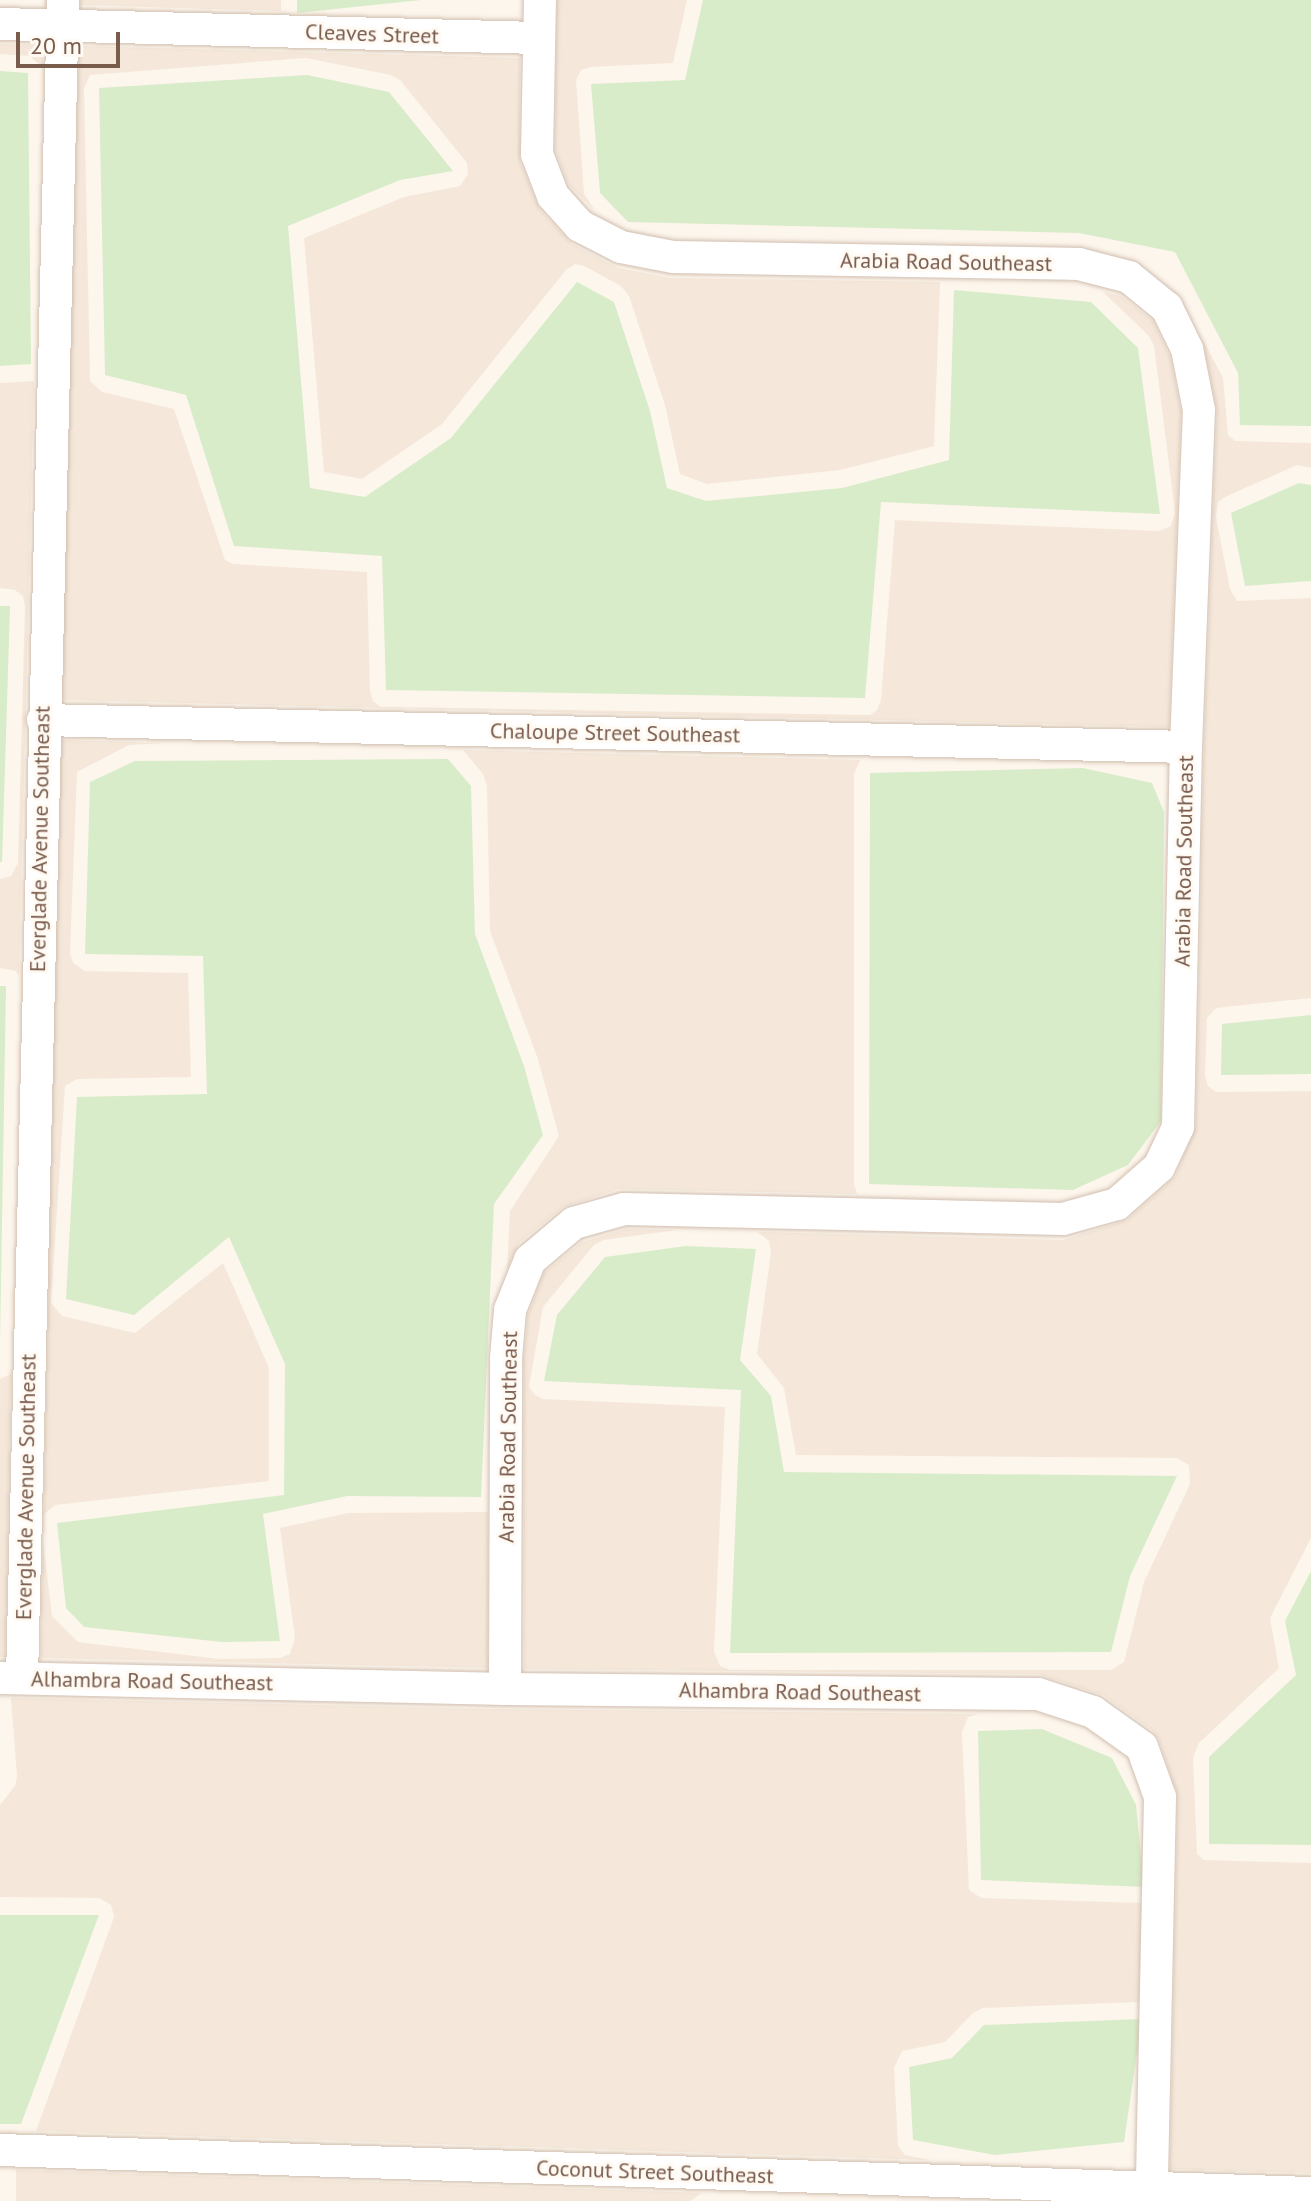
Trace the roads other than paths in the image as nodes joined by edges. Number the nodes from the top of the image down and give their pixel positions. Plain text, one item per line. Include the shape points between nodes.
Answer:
1 (540, 0) edge
2 (62, 12) edge
3 (0, 24) edge
4 (538, 38) junction
5 (43, 720) junction
6 (1186, 747) junction
7 (11, 1678) edge
8 (505, 1689) junction
9 (0, 2150) edge
10 (1152, 2188) junction
11 (1311, 2193) edge

1 - 4 street, Arabia Road Southeast
2 - 3 street, Cleaves Street
2 - 4 street, Cleaves Street
2 - 5 street, Everglade Avenue Southeast
4 - 6 street, Arabia Road Southeast via 537,154 553,196 580,226 621,247 673,257 1079,264 1129,277 1167,308 1187,349 1199,410
5 - 6 street, Chaloupe Street Southeast
5 - 7 street, Everglade Avenue Southeast
6 - 8 street, Arabia Road Southeast via 1178,1127 1159,1167 1117,1204 1063,1219 624,1209 574,1223 530,1260 510,1310 506,1358
7 - 8 street, Alhambra Road Southeast
8 - 10 street, Alhambra Road Southeast via 1038,1694 1093,1712 1142,1747 1160,1797
9 - 10 street, Coconut Street Southeast
10 - 11 street, Coconut Street Southeast

